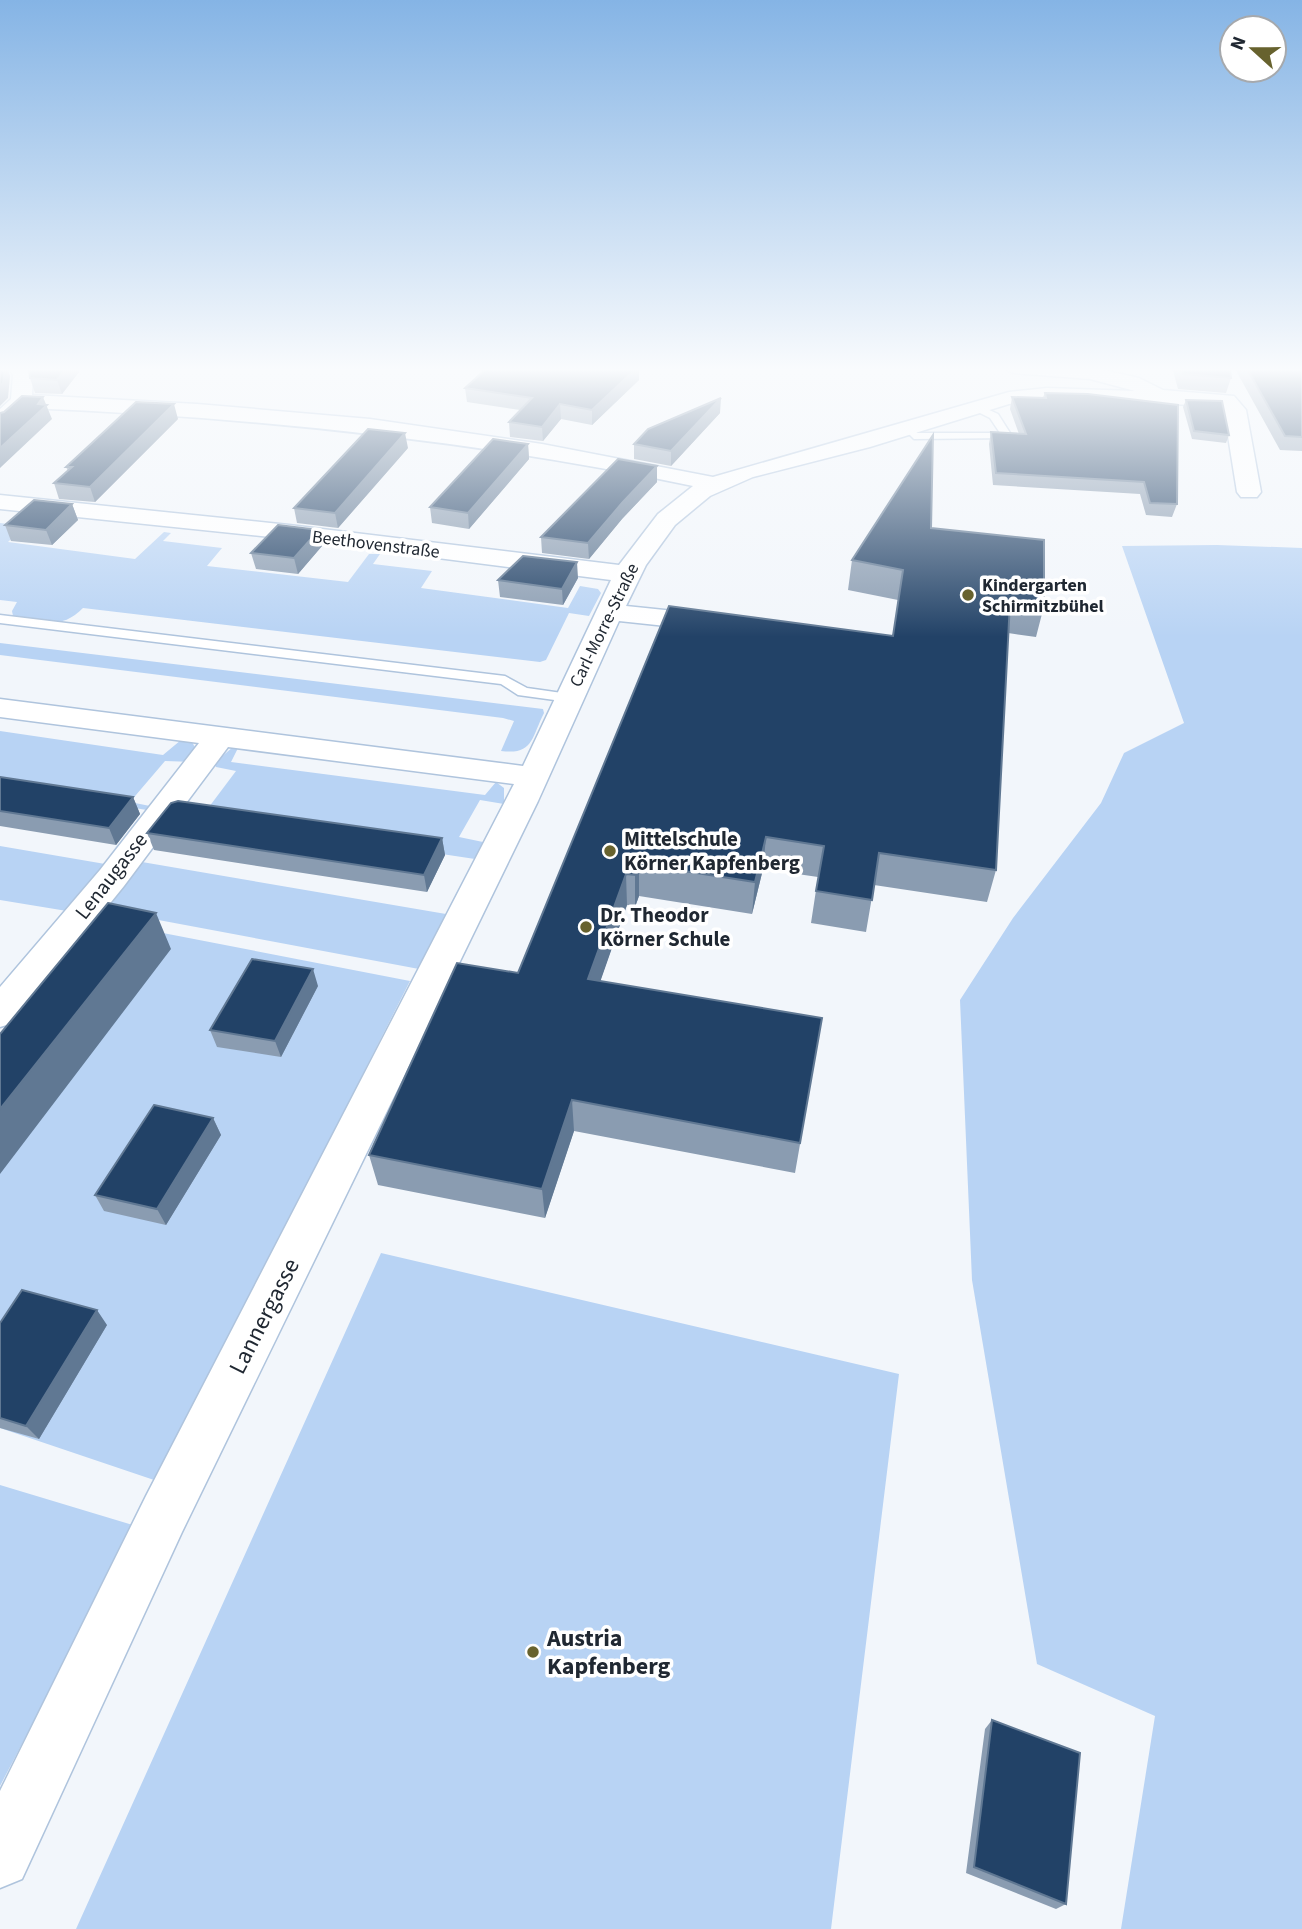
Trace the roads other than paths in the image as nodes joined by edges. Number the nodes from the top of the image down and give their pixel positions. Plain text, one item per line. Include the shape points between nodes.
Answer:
1 (581, 457) edge
2 (806, 457) edge
3 (1243, 457) edge
4 (715, 484) junction
5 (1249, 492) dead end
6 (0, 502) edge
7 (627, 574) junction
8 (610, 612) junction
9 (0, 620) edge
10 (745, 627) edge
11 (569, 698) junction
12 (0, 708) edge
13 (219, 736) junction
14 (533, 777) junction
15 (0, 1013) edge
16 (0, 1857) edge

1 - 4 street
2 - 4 street, Carl-Morre-Straße
3 - 5 street
4 - 7 street, Carl-Morre-Straße via 683,504 646,543
6 - 7 street, Beethovenstraße
7 - 8 street, Carl-Morre-Straße
8 - 10 street
8 - 11 street, Carl-Morre-Straße
9 - 11 lane via 505,680 523,692
11 - 14 street, Carl-Morre-Straße
12 - 13 street
13 - 14 street
13 - 15 street, Lenaugasse via 112,878
14 - 16 street, Lannergasse via 164,1514

